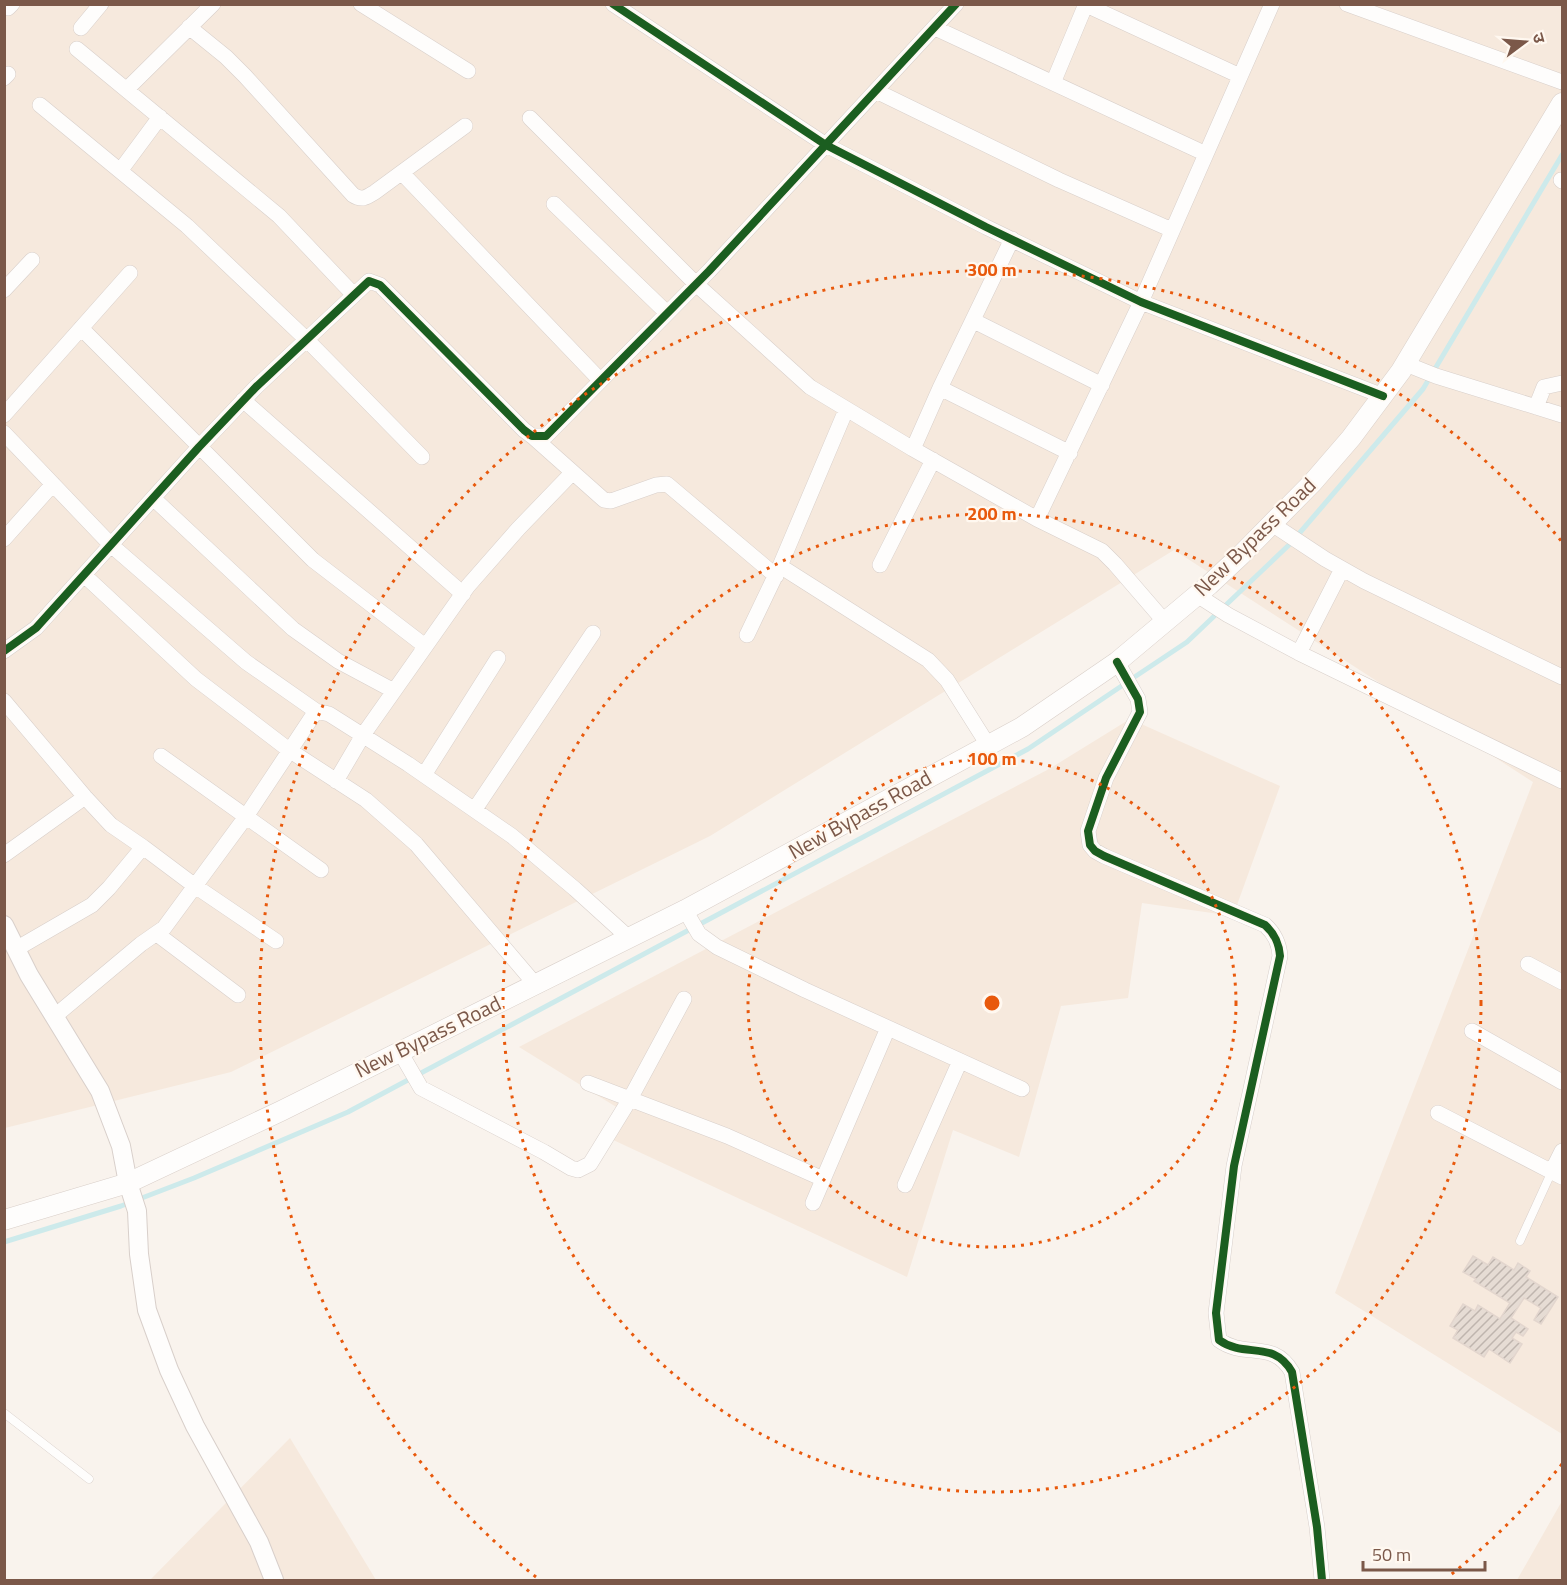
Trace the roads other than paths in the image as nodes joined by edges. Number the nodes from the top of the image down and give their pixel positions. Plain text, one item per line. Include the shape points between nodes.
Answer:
1 (101, 4) edge
2 (213, 4) edge
3 (361, 4) edge
4 (613, 4) edge
5 (956, 4) edge
6 (1272, 4) edge
7 (1347, 4) edge
8 (1085, 5) edge
9 (189, 27) junction
10 (81, 28) dead end
11 (935, 28) junction
12 (77, 49) dead end
13 (468, 71) dead end
14 (1240, 76) junction
15 (1563, 82) edge
16 (1053, 83) junction
17 (127, 89) junction
18 (876, 91) junction
19 (1563, 103) edge
20 (40, 105) dead end
21 (160, 117) junction
22 (530, 118) dead end
23 (465, 126) dead end
24 (826, 145) junction
25 (1206, 154) junction
26 (120, 171) junction
27 (402, 173) junction
28 (554, 204) dead end
29 (1172, 230) junction
30 (1012, 239) junction
31 (32, 260) dead end
32 (130, 273) dead end
33 (696, 284) junction
34 (5, 287) edge
35 (353, 294) junction
36 (1141, 302) junction
37 (667, 313) junction
38 (974, 321) junction
39 (81, 328) junction
40 (306, 339) junction
41 (1412, 367) junction
42 (600, 380) junction
43 (1563, 383) edge
44 (1102, 384) junction
45 (940, 388) junction
46 (1383, 396) junction
47 (243, 400) junction
48 (1536, 407) junction
49 (846, 410) junction
50 (4, 415) edge
51 (1563, 415) edge
52 (4, 433) edge
53 (532, 436) junction
54 (199, 447) junction
55 (913, 449) junction
56 (1070, 453) junction
57 (422, 457) dead end
58 (933, 460) junction
59 (572, 472) junction
60 (53, 484) junction
61 (153, 498) junction
62 (1037, 519) junction
63 (1277, 527) junction
64 (4, 539) edge
65 (111, 545) junction
66 (880, 565) dead end
67 (1342, 569) junction
68 (778, 571) junction
69 (84, 575) junction
70 (463, 594) junction
71 (1197, 595) junction
72 (1165, 622) junction
73 (592, 633) dead end
74 (747, 635) dead end
75 (425, 646) junction
76 (4, 651) edge
77 (1299, 653) junction
78 (498, 658) dead end
79 (1117, 662) junction
80 (1563, 677) edge
81 (394, 691) junction
82 (4, 701) edge
83 (316, 711) junction
84 (363, 735) junction
85 (988, 745) junction
86 (289, 750) junction
87 (161, 756) dead end
88 (424, 775) junction
89 (336, 781) junction
90 (1563, 781) edge
91 (85, 797) junction
92 (475, 809) junction
93 (245, 818) junction
94 (143, 847) junction
95 (4, 855) edge
96 (321, 870) dead end
97 (195, 886) junction
98 (692, 922) junction
99 (4, 925) edge
100 (156, 934) junction
101 (629, 938) junction
102 (276, 941) dead end
103 (16, 950) junction
104 (1528, 964) dead end
105 (1563, 982) edge
106 (536, 984) junction
107 (238, 995) dead end
108 (684, 999) dead end
109 (55, 1016) junction
110 (888, 1028) junction
111 (1473, 1030) dead end
112 (399, 1050) junction
113 (960, 1061) junction
114 (1563, 1082) edge
115 (588, 1083) dead end
116 (1022, 1089) dead end
117 (630, 1099) junction
118 (1438, 1113) dead end
119 (1563, 1150) edge
120 (1557, 1174) edge
121 (823, 1179) junction
122 (905, 1185) dead end
123 (129, 1187) junction
124 (813, 1203) dead end
125 (4, 1220) edge
126 (1520, 1241) dead end
127 (4, 1413) edge
128 (89, 1479) dead end
129 (274, 1581) edge
130 (1322, 1581) edge

1 - 10 street
2 - 9 street
3 - 13 street
4 - 24 street
5 - 11 street
6 - 14 street
7 - 15 street
8 - 14 street
8 - 16 street
9 - 17 street
9 - 27 street via 245,76 353,195 367,197
11 - 16 street
11 - 18 street
12 - 17 street
14 - 25 street
16 - 25 street
17 - 21 street
18 - 24 street
18 - 29 street
19 - 41 main road, New Bypass Road
20 - 26 street
21 - 26 street
21 - 35 street via 279,216
22 - 33 street
23 - 27 street
24 - 30 street
24 - 33 street
25 - 29 street
26 - 40 street via 187,226
27 - 42 street
28 - 37 street
29 - 36 street
30 - 36 street
30 - 38 street
31 - 34 street
32 - 39 street
33 - 37 street
33 - 49 street via 796,376
35 - 40 street
35 - 53 street via 369,280 381,285
36 - 44 street
36 - 46 street
37 - 42 street
38 - 44 street
38 - 45 street
39 - 50 street
39 - 54 street
40 - 47 street
40 - 57 street
41 - 46 main road, New Bypass Road
41 - 48 street
42 - 53 street via 546,436
43 - 48 street via 1544,387
44 - 56 street
45 - 55 street
45 - 56 street
46 - 63 main road, New Bypass Road
47 - 54 street
47 - 70 street
48 - 51 street
49 - 55 street
49 - 68 street
52 - 60 street
53 - 59 street
54 - 61 street
54 - 75 street via 314,560
55 - 58 street
56 - 62 street
58 - 62 street
58 - 66 street
59 - 68 street via 597,495 611,501 656,484 668,484
59 - 70 street
60 - 64 street
60 - 65 street
61 - 65 street
61 - 81 street via 293,629 338,661
62 - 72 street via 1102,551
63 - 67 street
63 - 71 main road, New Bypass Road
65 - 69 street
65 - 83 street via 246,662
67 - 77 street
67 - 80 street
68 - 74 street
68 - 85 street via 927,660 947,680
69 - 76 street via 36,628
69 - 86 street via 175,661
70 - 75 street
71 - 72 main road, New Bypass Road
71 - 77 street
72 - 79 main road, New Bypass Road
73 - 92 street
75 - 81 street
77 - 90 street
78 - 88 street
79 - 85 main road, New Bypass Road via 1048,710
79 - 130 street via 1138,699 1140,712 1101,792 1088,831 1090,845 1095,851 1265,925 1279,944 1280,956 1234,1166 1216,1329 1226,1346 1280,1356 1292,1372
81 - 84 street
82 - 91 street
83 - 84 street via 329,714
83 - 86 street
84 - 88 street
84 - 89 street
85 - 98 main road, New Bypass Road
86 - 89 street
86 - 93 street
87 - 93 street
88 - 92 street
89 - 106 street via 381,811 416,844
91 - 94 street via 111,825
91 - 95 street
92 - 101 street via 512,836
93 - 96 street
93 - 97 street
94 - 97 street
94 - 103 street via 92,904
97 - 100 street
97 - 102 street
98 - 101 main road, New Bypass Road
98 - 110 street via 717,947
99 - 103 street
100 - 107 street
100 - 109 street
101 - 106 main road, New Bypass Road
103 - 109 street
104 - 105 street
106 - 112 main road, New Bypass Road
108 - 117 street
109 - 123 street via 100,1091 120,1146
110 - 113 street
110 - 121 street
111 - 114 street
112 - 117 street via 426,1092 578,1170 590,1164
112 - 123 main road, New Bypass Road
113 - 116 street
113 - 122 street
115 - 117 street
117 - 121 street
118 - 120 street
119 - 120 street
120 - 126 lane
121 - 124 street
123 - 125 main road, New Bypass Road
123 - 129 street via 137,1211 142,1281 169,1370 259,1542
127 - 128 lane

